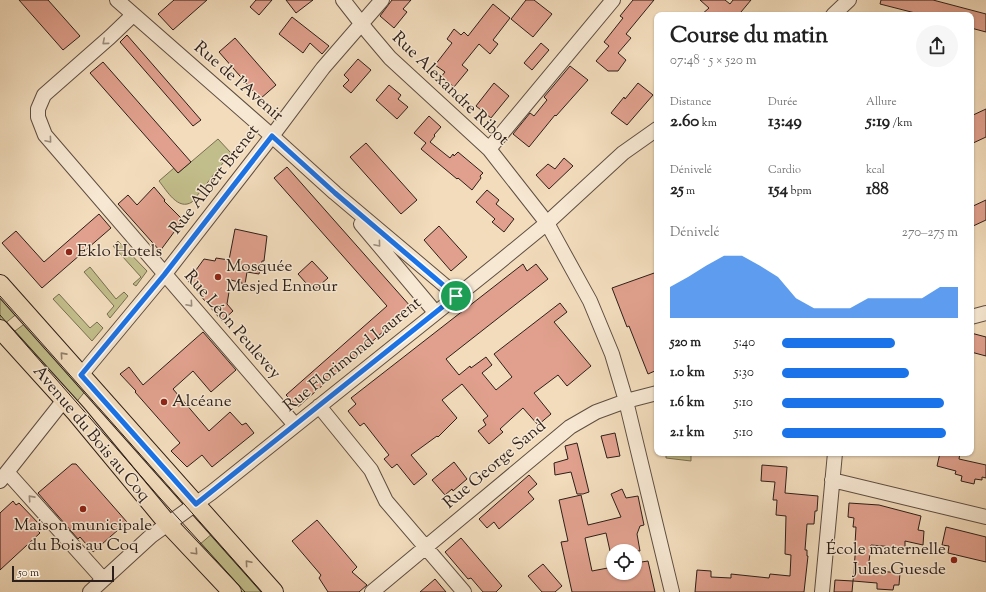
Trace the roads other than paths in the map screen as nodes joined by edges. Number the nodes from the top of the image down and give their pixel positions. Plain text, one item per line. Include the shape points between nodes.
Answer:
1 (117, 0) edge
2 (343, 0) edge
3 (382, 0) edge
4 (613, 0) edge
5 (849, 0) edge
6 (836, 12) edge
7 (133, 15) junction
8 (362, 25) junction
9 (654, 131) edge
10 (272, 136) junction
11 (489, 149) junction
12 (335, 193) junction
13 (547, 222) junction
14 (164, 275) junction
15 (0, 284) edge
16 (456, 296) junction
17 (435, 312) junction
18 (986, 313) edge
19 (974, 316) edge
20 (0, 329) edge
21 (81, 375) junction
22 (654, 394) edge
23 (64, 400) junction
24 (626, 400) junction
25 (319, 406) junction
26 (295, 425) junction
27 (834, 456) edge
28 (4, 477) edge
29 (832, 480) junction
30 (196, 504) junction
31 (986, 517) edge
32 (168, 524) junction
33 (425, 547) junction
34 (103, 579) junction
35 (90, 592) edge
36 (232, 592) edge
37 (274, 592) edge
38 (372, 592) edge
39 (464, 592) edge
40 (672, 592) edge
41 (822, 592) edge

1 - 7 street, Rue de l'Avenir
2 - 8 street, Rue Alexandre Ribot
3 - 8 street, Rue Albert Brenet
4 - 11 street
5 - 6 street
7 - 10 street, Rue de l'Avenir
7 -> 14 street, Rue Léon Peulevey via 44,95 38,109 38,117 45,135
8 - 10 street, Rue Albert Brenet via 323,68
8 - 11 street, Rue Alexandre Ribot via 390,58
9 - 13 street, Rue Florimond Laurent via 623,153
10 - 12 street, Rue de l'Avenir
10 - 14 street, Rue Albert Brenet
11 - 13 street, Rue Alexandre Ribot
12 - 16 street, Rue de l'Avenir
12 -> 17 street, Rue de l'Avenir
13 - 16 street, Rue Florimond Laurent
13 - 24 street, Rue Alexandre Ribot via 595,310
14 - 21 street, Rue Albert Brenet
14 -> 26 street, Rue Léon Peulevey
21 -> 15 main road, Avenue du Bois au Coq
16 - 17 street, Rue Florimond Laurent
17 - 25 street, Rue Florimond Laurent
18 - 19 street
20 - 23 main road, Avenue du Bois au Coq
21 - 30 main road, Avenue du Bois au Coq
22 - 24 street, Rue George Sand
23 - 28 street
23 - 32 main road, Avenue du Bois au Coq
24 - 33 street, Rue George Sand via 596,412 570,427
24 - 40 street, Rue Alexandre Ribot
25 - 26 street, Rue Florimond Laurent
25 - 33 street via 371,470 386,502
26 - 30 street, Rue Florimond Laurent
27 - 29 street
34 -> 28 street
29 - 31 street
29 - 41 street
30 - 32 street, Rue Florimond Laurent
37 -> 30 main road, Avenue du Bois au Coq
32 - 34 street, Rue Florimond Laurent
32 -> 36 main road, Avenue du Bois au Coq
33 - 38 street, Rue George Sand
33 - 39 street
34 - 35 street, Rue Florimond Laurent

